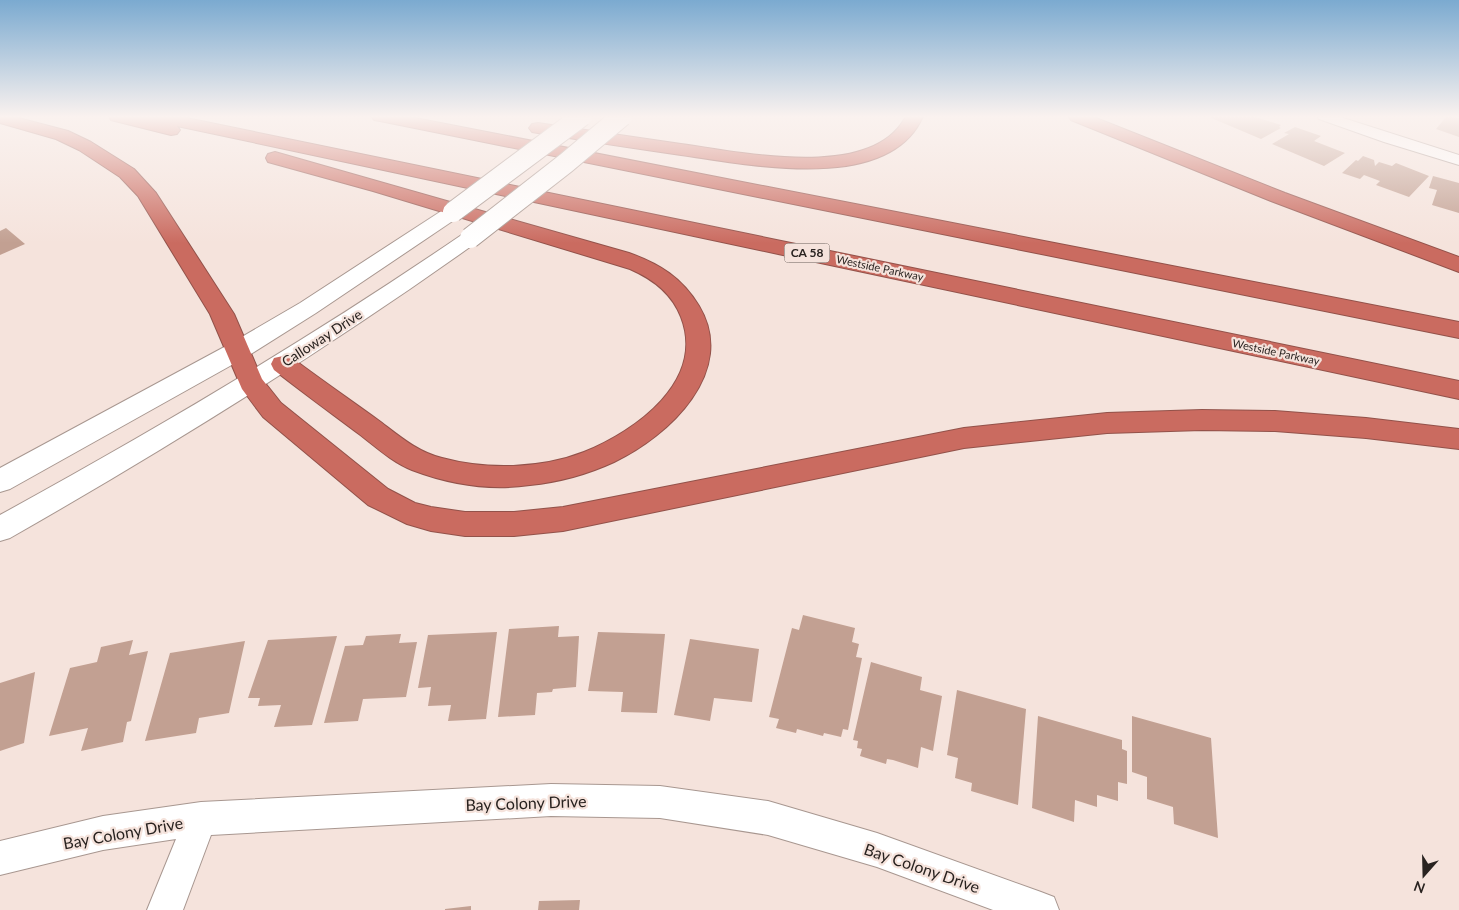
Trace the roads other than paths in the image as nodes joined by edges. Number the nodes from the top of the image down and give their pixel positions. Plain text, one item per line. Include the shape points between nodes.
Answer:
1 (104, 158) edge
2 (274, 158) edge
3 (356, 158) edge
4 (526, 158) edge
5 (570, 158) edge
6 (594, 158) edge
7 (746, 158) edge
8 (851, 158) edge
9 (1183, 158) edge
10 (1459, 265) edge
11 (1459, 330) edge
12 (236, 351) junction
13 (283, 364) junction
14 (251, 383) junction
15 (1459, 390) edge
16 (1459, 439) edge
17 (0, 482) edge
18 (0, 529) edge
19 (202, 819) junction
20 (0, 858) edge
21 (165, 910) edge
22 (1041, 910) edge

1 - 12 highway via 126,173 146,193 222,314
2 - 13 highway via 645,267 664,278 679,293 692,313 698,332 698,353 692,377 674,403 650,426 626,443 592,460 519,476 453,472 420,462
3 - 15 highway, Westside Parkway / CA 58
4 - 12 main road, bridge via 429,228
5 - 13 main road, Calloway Drive, bridge via 470,238
6 - 11 highway
7 - 8 highway via 806,164
9 - 10 highway
12 - 14 highway
12 - 17 main road
13 - 14 main road, Calloway Drive
14 - 16 highway via 272,410 378,497 407,512 465,524 563,519 964,438 1107,422 1275,421
14 - 18 main road, Calloway Drive
19 - 20 street, Bay Colony Drive via 103,833
19 - 21 street
19 - 22 street, Bay Colony Drive via 551,800 660,802 768,818 877,850

